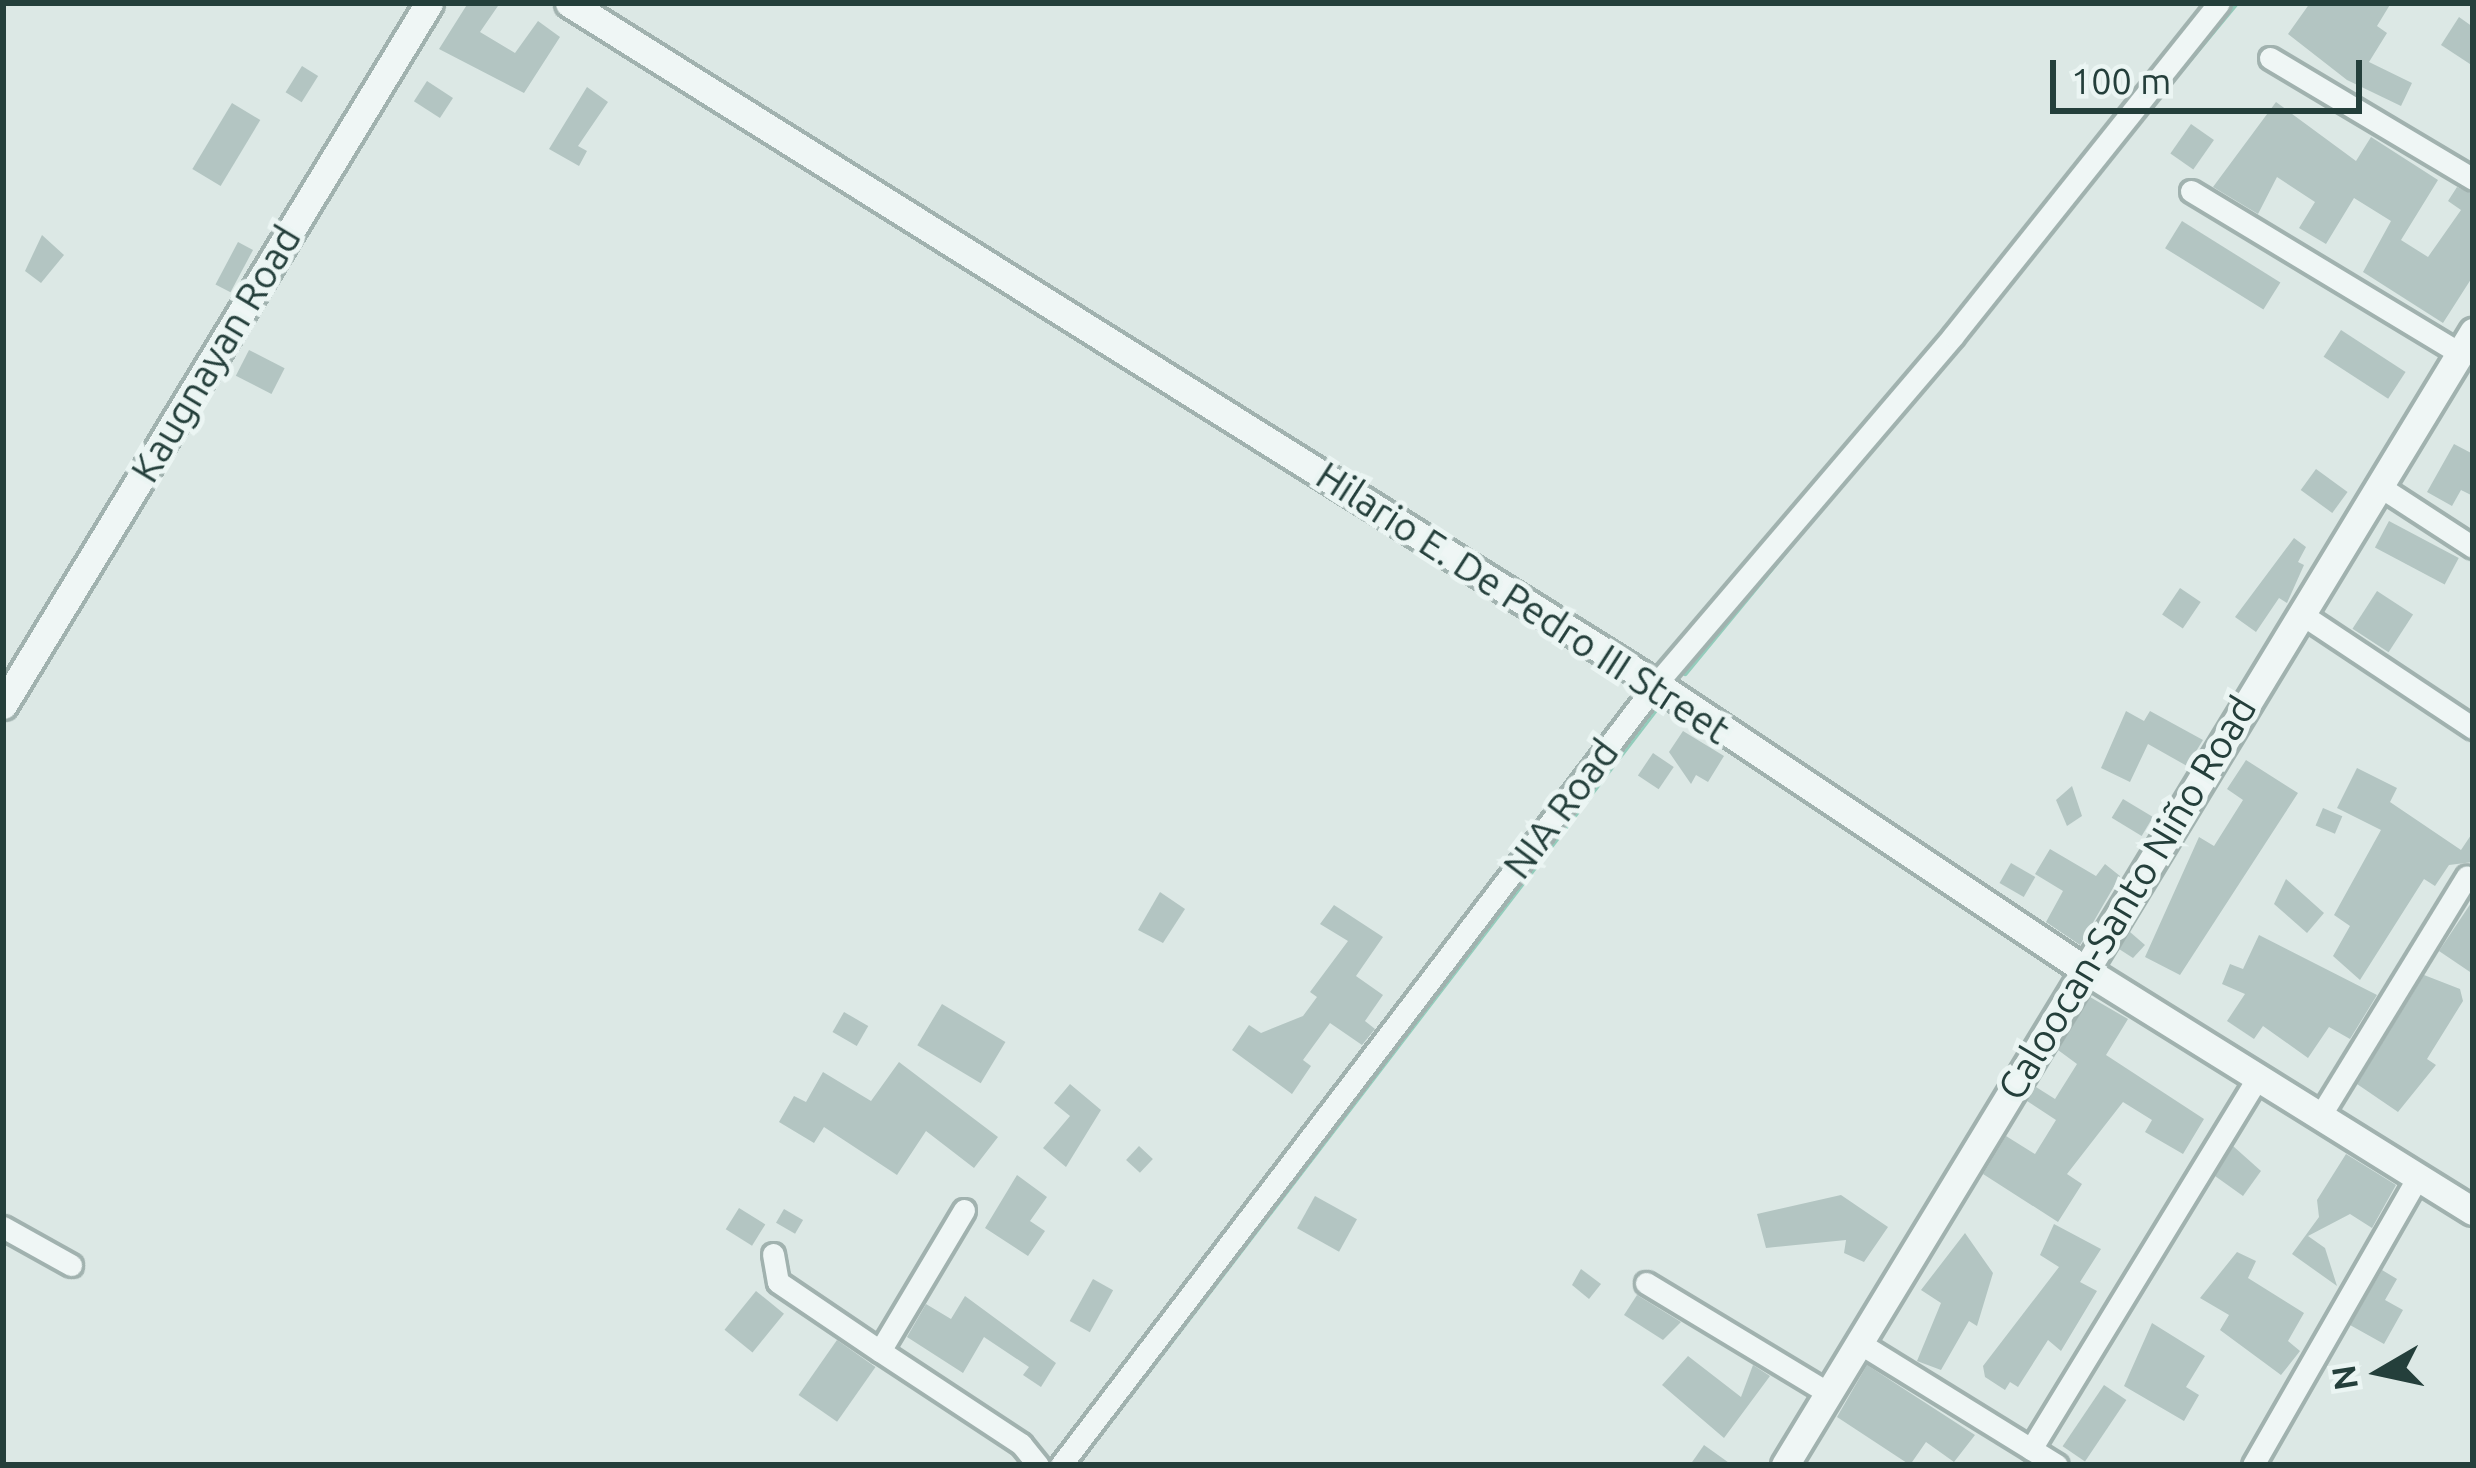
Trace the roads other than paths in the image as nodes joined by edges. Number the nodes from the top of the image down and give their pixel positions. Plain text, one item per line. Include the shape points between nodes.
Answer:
1 (429, 3) edge
2 (568, 3) edge
3 (2219, 3) edge
4 (2270, 58) dead end
5 (2473, 179) edge
6 (2192, 190) dead end
7 (2466, 343) edge
8 (2379, 486) junction
9 (2473, 548) edge
10 (2300, 614) junction
11 (1655, 684) junction
12 (3, 705) edge
13 (2473, 728) edge
14 (2467, 876) dead end
15 (2082, 968) junction
16 (2258, 1077) junction
17 (2320, 1116) junction
18 (2418, 1177) junction
19 (964, 1210) dead end
20 (2473, 1210) edge
21 (3, 1227) edge
22 (773, 1254) dead end
23 (71, 1265) dead end
24 (1646, 1283) dead end
25 (1861, 1344) junction
26 (880, 1351) junction
27 (1830, 1394) junction
28 (2032, 1449) junction
29 (1038, 1465) edge
30 (1061, 1465) edge
31 (1785, 1465) edge
32 (2057, 1465) edge
33 (2253, 1465) edge

1 - 12 street, Kaugnayan Road
2 - 11 street, Hilario E. De Pedro III Street
3 - 11 street, NIA Road via 1953,336
4 - 5 street
6 - 7 street
7 - 8 street, Caloocan-Santo Niño Road
8 - 9 street
8 - 10 street, Caloocan-Santo Niño Road
10 - 13 street
10 - 15 street, Caloocan-Santo Niño Road
11 - 15 street, Hilario E. De Pedro III Street
11 - 30 street, NIA Road
14 - 17 street
15 - 16 street, Hilario E. De Pedro III Street
15 - 25 street, Caloocan-Santo Niño Road
16 - 17 street, Hilario E. De Pedro III Street
16 - 28 street
17 - 18 street, Hilario E. De Pedro III Street
18 - 20 street, Hilario E. De Pedro III Street
18 - 33 street
19 - 26 street
21 - 23 street
22 - 26 street via 778,1282
24 - 27 street
25 - 27 street, Caloocan-Santo Niño Road
25 - 28 street
26 - 29 street via 1022,1444
27 - 31 street, Caloocan-Santo Niño Road
28 - 32 street

